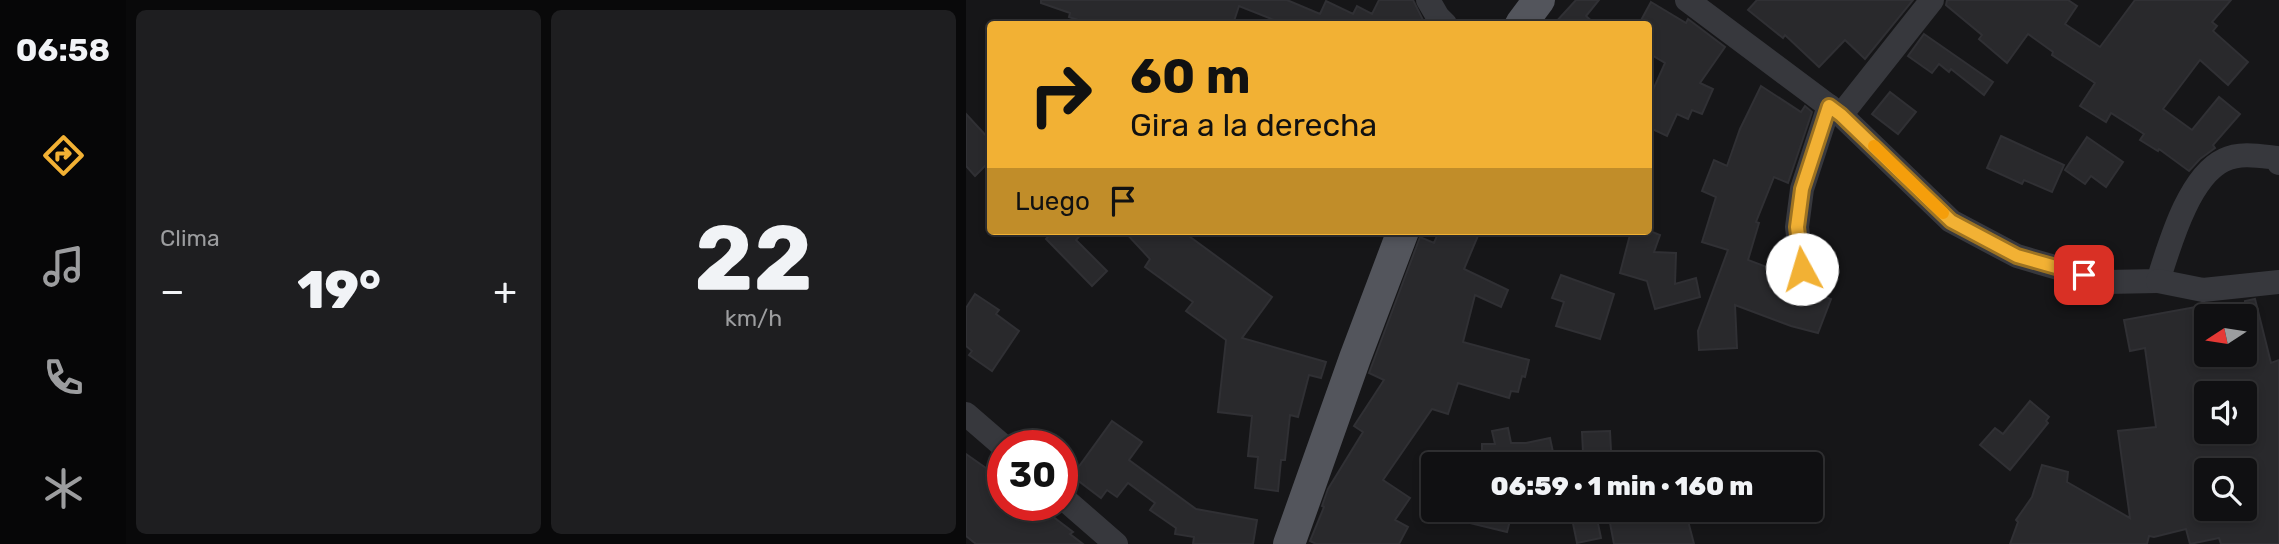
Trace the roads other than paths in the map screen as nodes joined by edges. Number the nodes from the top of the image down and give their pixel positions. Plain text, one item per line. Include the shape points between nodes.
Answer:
1 (1428, 0) edge
2 (1539, 0) edge
3 (1687, 0) edge
4 (1932, 0) edge
5 (1442, 21) edge
6 (1523, 21) edge
7 (1835, 111) junction
8 (2279, 163) edge
9 (1402, 235) edge
10 (1802, 269) dead end
11 (2158, 282) junction
12 (2279, 282) edge
13 (966, 414) edge
14 (987, 432) edge
15 (1078, 511) edge
16 (1116, 544) edge
17 (1289, 544) edge

1 - 5 street
2 - 6 main road
3 - 7 street
4 - 7 street
7 - 10 street via 1802,189 1797,227
7 - 11 street via 1951,221 2017,256 2106,282
8 - 11 street via 2277,158 2252,154 2224,160 2199,181 2175,228
9 - 17 main road
11 - 12 street via 2203,290
13 - 14 street
15 - 16 street

